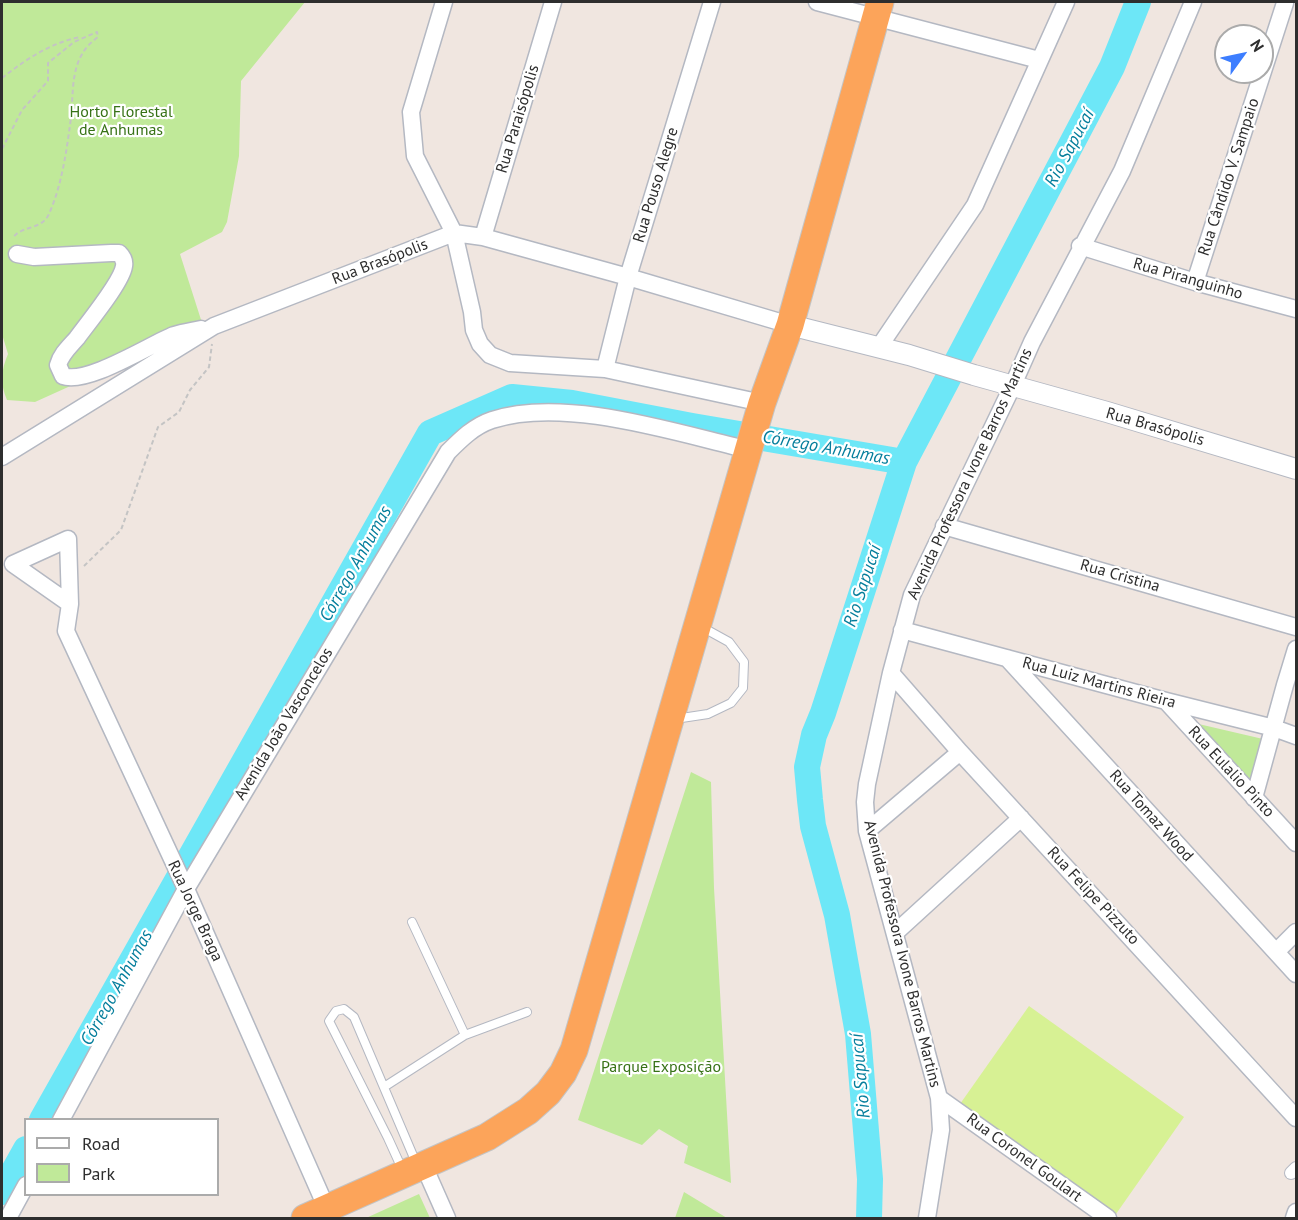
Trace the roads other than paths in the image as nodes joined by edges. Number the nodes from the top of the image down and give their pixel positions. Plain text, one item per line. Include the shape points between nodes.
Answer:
1 (444, 2) edge
2 (553, 2) edge
3 (712, 2) edge
4 (817, 2) edge
5 (1066, 2) edge
6 (1193, 2) edge
7 (1286, 4) edge
8 (878, 10) edge
9 (1039, 60) junction
10 (454, 233) junction
11 (483, 237) junction
12 (1080, 246) junction
13 (17, 254) road end
14 (628, 277) junction
15 (1195, 282) junction
16 (1296, 309) edge
17 (790, 325) junction
18 (214, 326) junction
19 (879, 348) junction
20 (605, 369) junction
21 (1012, 387) junction
22 (761, 408) junction
23 (751, 445) junction
24 (2, 457) edge
25 (1296, 469) edge
26 (944, 526) junction
27 (70, 604) junction
28 (699, 626) junction
29 (1296, 627) edge
30 (902, 630) junction
31 (1296, 649) edge
32 (1007, 658) junction
33 (891, 673) junction
34 (1291, 687) edge
35 (1166, 701) junction
36 (672, 719) junction
37 (1274, 728) junction
38 (1296, 736) edge
39 (960, 752) junction
40 (1254, 798) junction
41 (1021, 818) junction
42 (867, 831) junction
43 (1296, 843) edge
44 (185, 887) junction
45 (412, 922) dead end
46 (1296, 932) edge
47 (895, 933) junction
48 (1276, 952) junction
49 (1296, 974) edge
50 (527, 1012) dead end
51 (465, 1035) junction
52 (384, 1087) junction
53 (939, 1098) junction
54 (62, 1118) edge
55 (1296, 1118) edge
56 (415, 1170) junction
57 (24, 1189) edge
58 (1296, 1212) edge
59 (321, 1215) edge
60 (8, 1218) edge
61 (447, 1218) edge
62 (927, 1218) edge
63 (1108, 1218) edge
64 (1294, 1218) edge

1 - 10 street via 411,112 415,156
2 - 11 street, Rua Paraisópolis
3 - 14 street, Rua Pouso Alegre
4 - 8 street
5 - 9 street
6 - 12 street, Avenida Professora Ivone Barros Martins via 1122,171
7 - 15 street, Rua Cândido V. Sampaio
8 - 9 street
8 - 17 highway
9 - 19 street via 975,205
10 - 11 street, Rua Brasópolis
10 - 18 street, Rua Brasópolis
10 - 20 street via 474,330 490,355 510,363
11 - 14 street, Rua Brasópolis
12 - 15 street, Rua Piranguinho
12 - 21 street, Avenida Professora Ivone Barros Martins
13 - 18 street via 34,257 119,253 124,259 115,285 60,358 59,372 68,378 88,376 177,334
14 - 17 street, Rua Brasópolis
14 - 20 street, Rua Pouso Alegre
15 - 16 street, Rua Piranguinho
17 - 19 street, Rua Brasópolis
17 - 22 highway
18 - 24 street, Rua Brasópolis
19 - 21 street, Rua Brasópolis
20 - 22 street
21 - 25 street, Rua Brasópolis
21 - 26 street, Avenida Professora Ivone Barros Martins
22 - 23 highway
23 - 28 highway
23 - 44 street, Avenida João Vasconcelos via 608,417 551,411 491,420 467,433 448,452
26 - 29 street, Rua Cristina
26 - 30 street, Avenida Professora Ivone Barros Martins via 912,595
27 - 27 street, Rua Jorge Braga via 13,564 68,539
27 - 44 street, Rua Jorge Braga via 66,631
28 - 36 highway
28 - 36 lane via 729,642 744,662 742,688 731,703 708,714
30 - 32 street, Rua Luiz Martins Rieira
30 - 33 street, Avenida Professora Ivone Barros Martins
31 - 34 street
32 - 35 street, Rua Luiz Martins Rieira
32 - 48 street, Rua Tomaz Wood
33 - 39 street, Rua Felipe Pizzuto
33 - 42 street, Avenida Professora Ivone Barros Martins via 867,784
34 - 37 street
35 - 37 street, Rua Luiz Martins Rieira
35 - 40 street, Rua Eulalio Pinto
36 - 56 highway via 583,1026 563,1073 528,1111 487,1137
37 - 38 street, Rua Luiz Martins Rieira
37 - 40 street
39 - 41 street, Rua Felipe Pizzuto
39 - 42 street
40 - 43 street, Rua Eulalio Pinto
41 - 47 street
41 - 55 street, Rua Felipe Pizzuto
42 - 47 street, Avenida Professora Ivone Barros Martins
44 - 54 street, Avenida João Vasconcelos
44 - 59 street, Rua Jorge Braga
45 - 51 lane
46 - 48 street
47 - 53 street, Avenida Professora Ivone Barros Martins
48 - 49 street, Rua Tomaz Wood
50 - 51 lane
51 - 52 lane
52 - 56 lane
52 - 56 lane via 354,1017 344,1009 336,1011 329,1021 388,1138
53 - 62 street, Avenida Professora Ivone Barros Martins via 940,1130
53 - 63 street, Rua Coronel Goulart
56 - 59 highway
56 - 61 street
57 - 60 street
58 - 64 street

